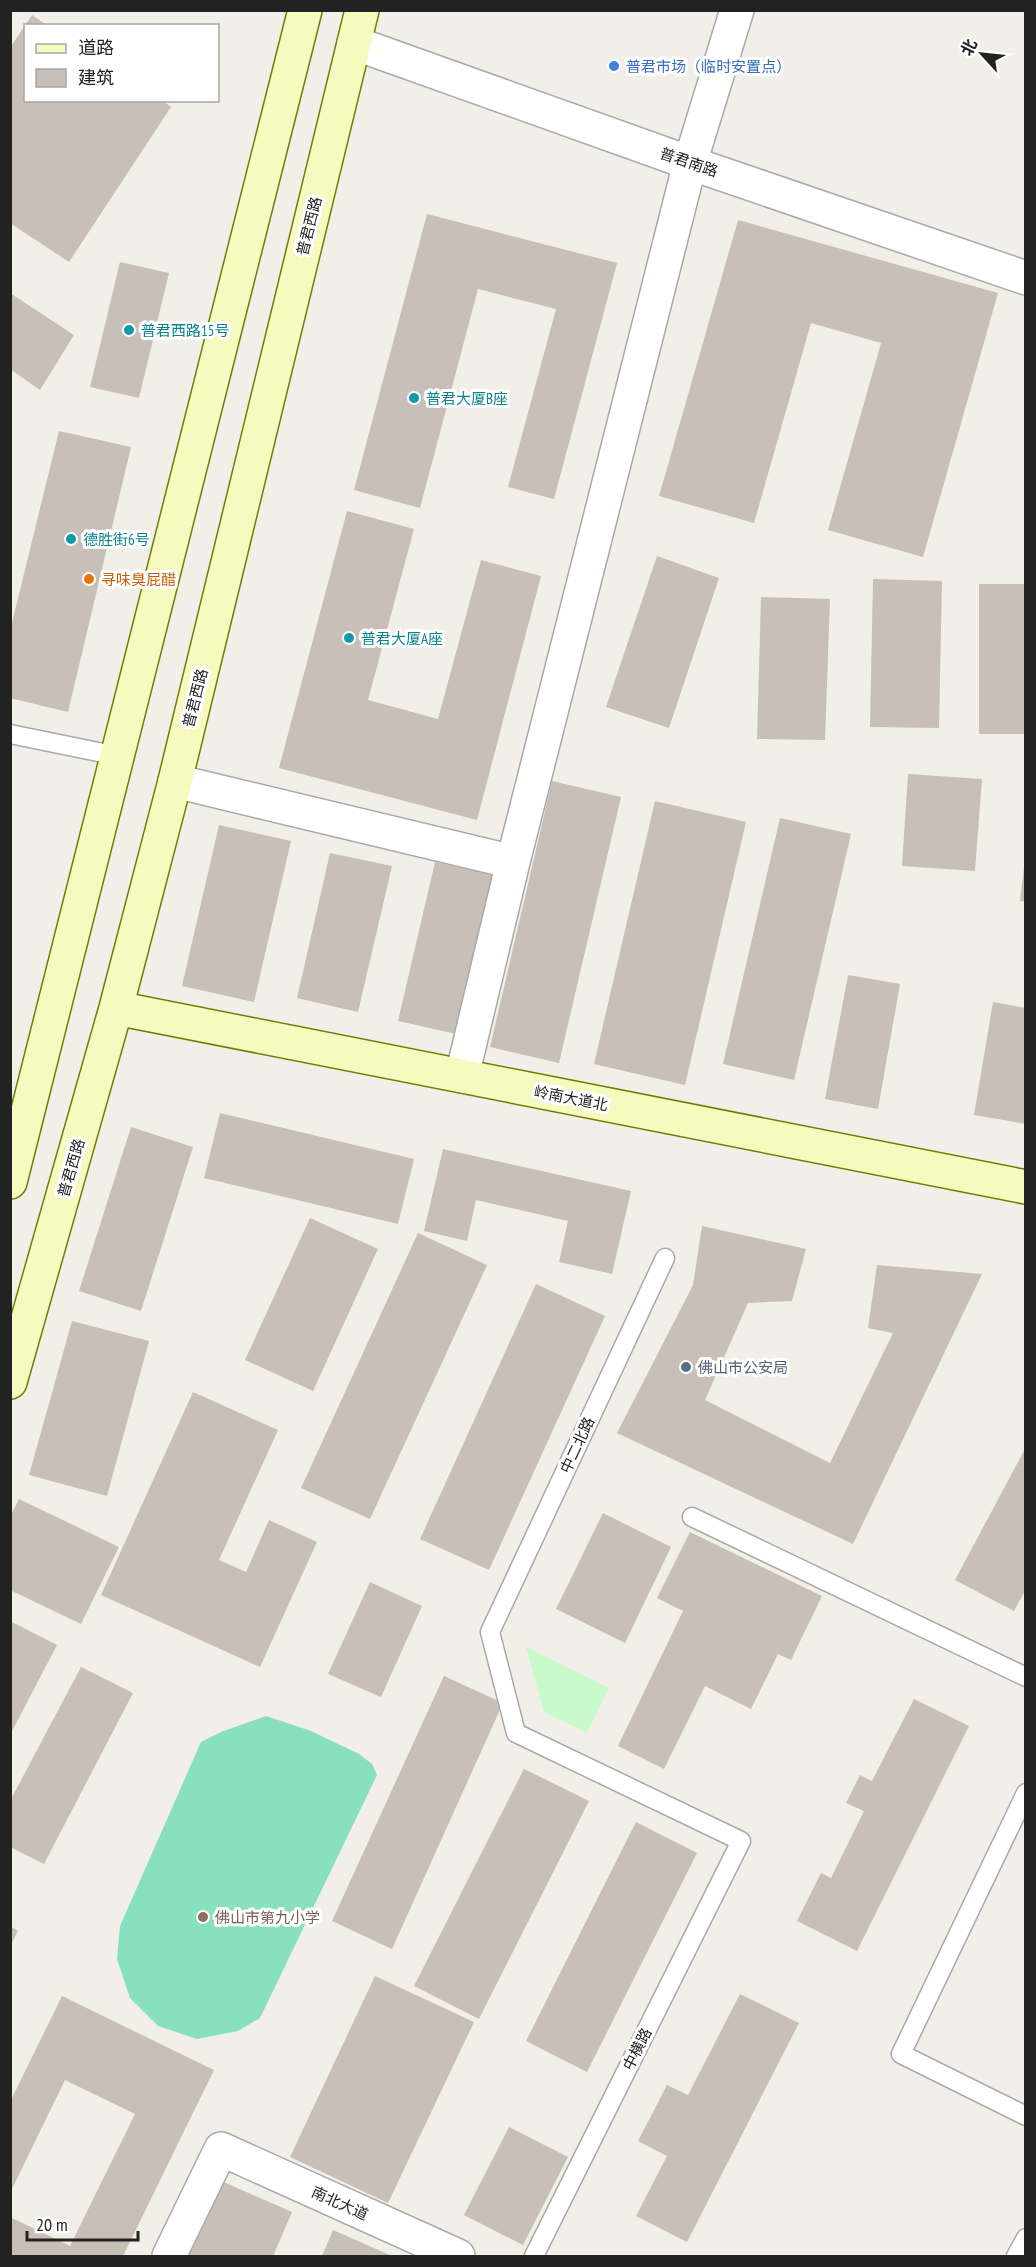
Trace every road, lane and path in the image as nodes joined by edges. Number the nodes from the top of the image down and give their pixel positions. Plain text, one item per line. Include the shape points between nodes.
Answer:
1 (305, 10) edge
2 (362, 10) edge
3 (737, 10) edge
4 (354, 43) junction
5 (690, 163) junction
6 (1026, 278) edge
7 (10, 734) edge
8 (118, 756) junction
9 (175, 781) junction
10 (513, 862) junction
11 (116, 1008) junction
12 (462, 1076) junction
13 (10, 1182) edge
14 (1026, 1187) edge
15 (665, 1258) dead end
16 (10, 1382) edge
17 (692, 1517) dead end
18 (1026, 1677) edge
19 (1026, 1793) edge
20 (741, 1841) joint
21 (1026, 2116) edge
22 (1026, 2238) edge
23 (169, 2256) edge
24 (458, 2256) edge
25 (534, 2256) edge
26 (1016, 2256) edge

1 - 8 main road
2 - 4 main road, 普君西路
3 - 5 street
4 - 5 street, 普君南路
4 - 9 main road, 普君西路
5 - 6 street, 普君南路
5 - 10 street
7 - 8 lane
8 - 13 main road
9 - 10 street
9 - 11 main road, 普君西路
10 - 12 street
11 - 12 main road, 岭南大道北
11 - 16 main road, 普君西路
12 - 14 main road, 岭南大道北
15 - 20 lane, 中二北路 via 489,1632 516,1733
17 - 18 lane
19 - 21 lane via 901,2054
20 - 25 lane, 中横路
22 - 26 lane
23 - 24 street, 南北大道 via 221,2149

